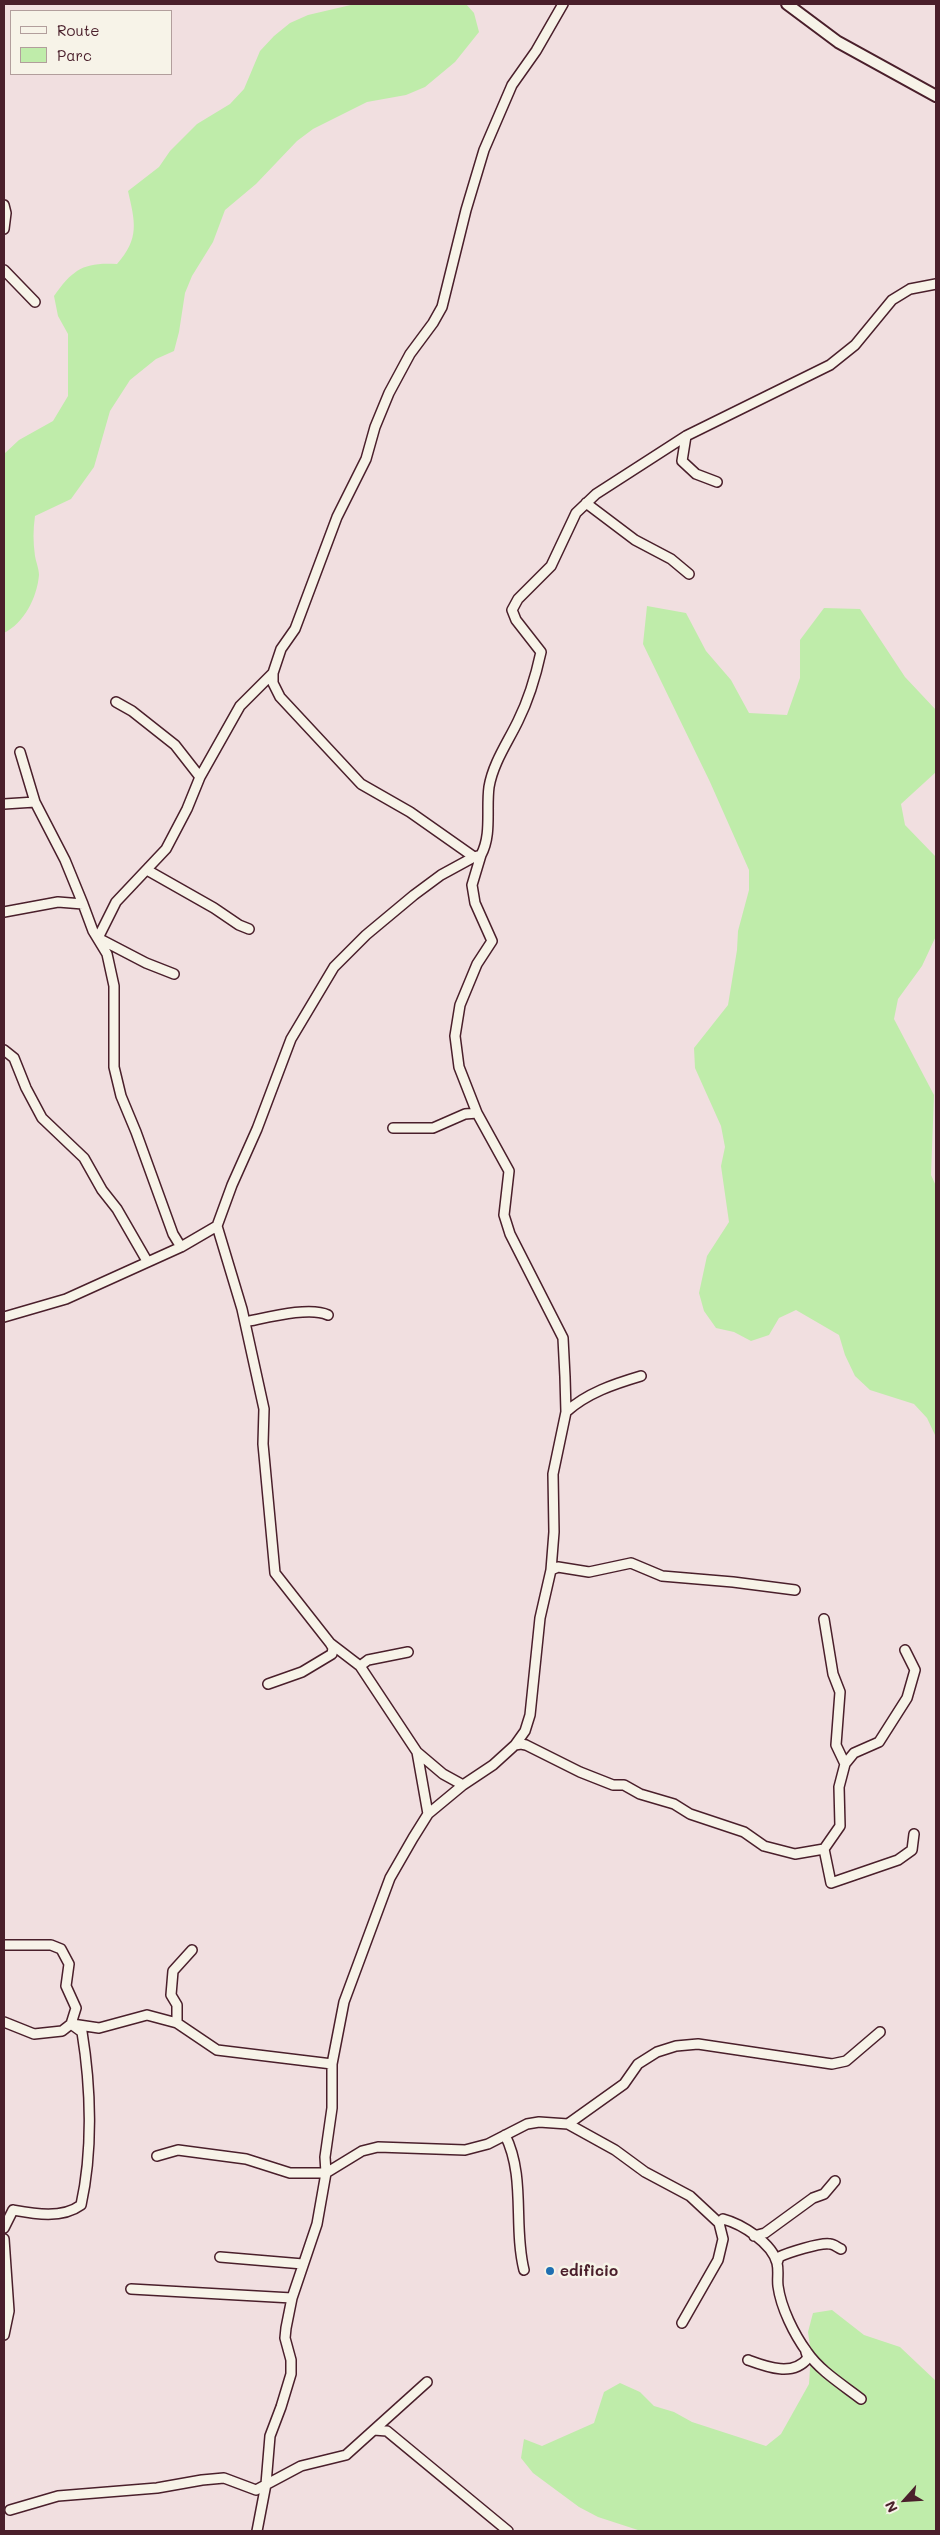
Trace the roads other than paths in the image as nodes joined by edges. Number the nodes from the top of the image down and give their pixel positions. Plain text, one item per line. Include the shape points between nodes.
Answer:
1 (563, 4) edge
2 (787, 4) edge
3 (936, 96) edge
4 (4, 205) edge
5 (4, 229) edge
6 (4, 270) edge
7 (936, 284) edge
8 (35, 302) dead end
9 (686, 436) junction
10 (717, 482) dead end
11 (586, 503) junction
12 (689, 574) dead end
13 (273, 673) junction
14 (116, 702) dead end
15 (20, 752) dead end
16 (200, 777) junction
17 (36, 802) junction
18 (4, 804) edge
19 (478, 856) junction
20 (147, 870) junction
21 (83, 904) junction
22 (4, 912) edge
23 (249, 929) dead end
24 (98, 938) junction
25 (174, 974) dead end
26 (4, 1050) edge
27 (476, 1113) junction
28 (393, 1128) dead end
29 (217, 1226) junction
30 (181, 1247) junction
31 (147, 1261) junction
32 (4, 1316) edge
33 (328, 1316) dead end
34 (245, 1322) junction
35 (641, 1376) dead end
36 (566, 1412) junction
37 (551, 1570) junction
38 (795, 1590) dead end
39 (824, 1620) dead end
40 (330, 1642) junction
41 (905, 1650) dead end
42 (408, 1652) dead end
43 (360, 1666) junction
44 (268, 1684) dead end
45 (515, 1745) junction
46 (417, 1752) junction
47 (845, 1764) junction
48 (463, 1785) junction
49 (428, 1814) junction
50 (914, 1834) dead end
51 (824, 1849) junction
52 (4, 1945) edge
53 (192, 1950) dead end
54 (4, 2022) edge
55 (177, 2023) junction
56 (72, 2024) junction
57 (880, 2032) dead end
58 (332, 2064) junction
59 (568, 2124) junction
60 (505, 2135) junction
61 (157, 2156) dead end
62 (326, 2173) junction
63 (835, 2181) dead end
64 (719, 2223) junction
65 (4, 2228) edge
66 (754, 2236) junction
67 (4, 2239) edge
68 (841, 2249) dead end
69 (220, 2257) dead end
70 (777, 2263) junction
71 (303, 2264) junction
72 (524, 2270) dead end
73 (131, 2289) dead end
74 (292, 2298) junction
75 (682, 2323) dead end
76 (4, 2334) edge
77 (806, 2352) junction
78 (748, 2360) dead end
79 (427, 2382) dead end
80 (861, 2399) dead end
81 (374, 2430) junction
82 (266, 2484) junction
83 (10, 2510) dead end
84 (257, 2531) edge
85 (508, 2531) edge

1 - 13 street via 512,85 484,150 442,306 389,393 366,459 337,517 295,629 281,649
2 - 3 street via 838,42
4 - 5 street
6 - 8 street
7 - 9 street via 910,289 892,300 855,345 830,365
9 - 10 street via 682,461 696,474
9 - 11 street
11 - 12 street via 635,540 671,559
11 - 19 street via 576,513 551,566 518,599 512,610 516,620 542,652 519,719 494,766 489,787 486,845
13 - 16 street via 240,706
13 - 19 street via 273,683 280,697 361,784
14 - 16 street via 175,745
15 - 17 street
16 - 20 street via 188,809 166,849
17 - 18 street
17 - 21 street
19 - 27 street via 472,885 474,902 492,941 477,964 460,1005 455,1036 459,1068
19 - 29 street via 441,875 414,895 334,967 291,1039
20 - 23 street
20 - 24 street via 116,902
21 - 22 street via 58,902
21 - 24 street
24 - 25 street
24 - 30 street via 107,954 114,986 114,1067 121,1096 167,1219
26 - 31 street via 14,1058 42,1118 84,1158
27 - 28 street via 465,1114 433,1128
27 - 36 street via 509,1171 504,1215 510,1234 563,1338
29 - 30 street
29 - 34 street
30 - 31 street
31 - 32 street via 66,1299
33 - 34 street via 323,1313 294,1313
34 - 40 street via 264,1409 274,1573
35 - 36 street via 613,1384
36 - 37 street via 553,1474
37 - 38 street via 558,1567 589,1572 631,1563 662,1576
37 - 45 street via 540,1618 530,1715 525,1731
39 - 47 street via 833,1674 840,1692 836,1745
40 - 43 street
40 - 44 street via 332,1654 302,1672
41 - 47 street via 915,1670 907,1698 879,1742 854,1753
42 - 43 street via 368,1660
43 - 46 street
45 - 48 street
45 - 51 street via 526,1745 580,1772 613,1785 624,1785 640,1794 674,1804 690,1814 744,1832 764,1846 795,1854
46 - 48 street via 443,1774
46 - 49 street
47 - 51 street via 839,1787 840,1826
48 - 49 street
49 - 58 street via 390,1878 344,2002
50 - 51 street via 912,1850 898,1860 831,1883
52 - 56 street via 50,1945 61,1949 69,1964 66,1986 76,2008
53 - 55 street via 173,1971 171,1995 177,2005
54 - 56 street via 34,2034 62,2030
55 - 56 street via 148,2015 100,2028
55 - 58 street via 217,2050
56 - 65 street via 82,2032 87,2061 88,2138 81,2206 72,2212 37,2215 13,2210
57 - 59 street via 846,2061 832,2064 698,2044 676,2046 657,2052 638,2064 624,2084
58 - 62 street
59 - 60 street via 527,2124
59 - 64 street via 614,2150 644,2172 690,2196
60 - 62 street via 465,2150 378,2147 362,2151
60 - 72 street via 517,2182 519,2252
61 - 62 street via 178,2150 246,2159 290,2173
62 - 71 street via 318,2224
63 - 66 street via 824,2194 813,2198 765,2233
64 - 66 street via 723,2219 734,2222
64 - 75 street via 723,2239 718,2260
66 - 70 street via 768,2248
67 - 76 street via 9,2310
68 - 70 street via 829,2243 784,2255
69 - 71 street
70 - 77 street via 778,2287 790,2323
71 - 74 street
73 - 74 street
74 - 82 street via 285,2338 291,2374 270,2436
77 - 78 street via 808,2358 804,2362 782,2369
77 - 80 street
79 - 81 street
81 - 82 street via 346,2455 301,2466
81 - 85 street via 387,2431
82 - 83 street via 256,2490 224,2478 202,2480 157,2488 58,2496
82 - 84 street

